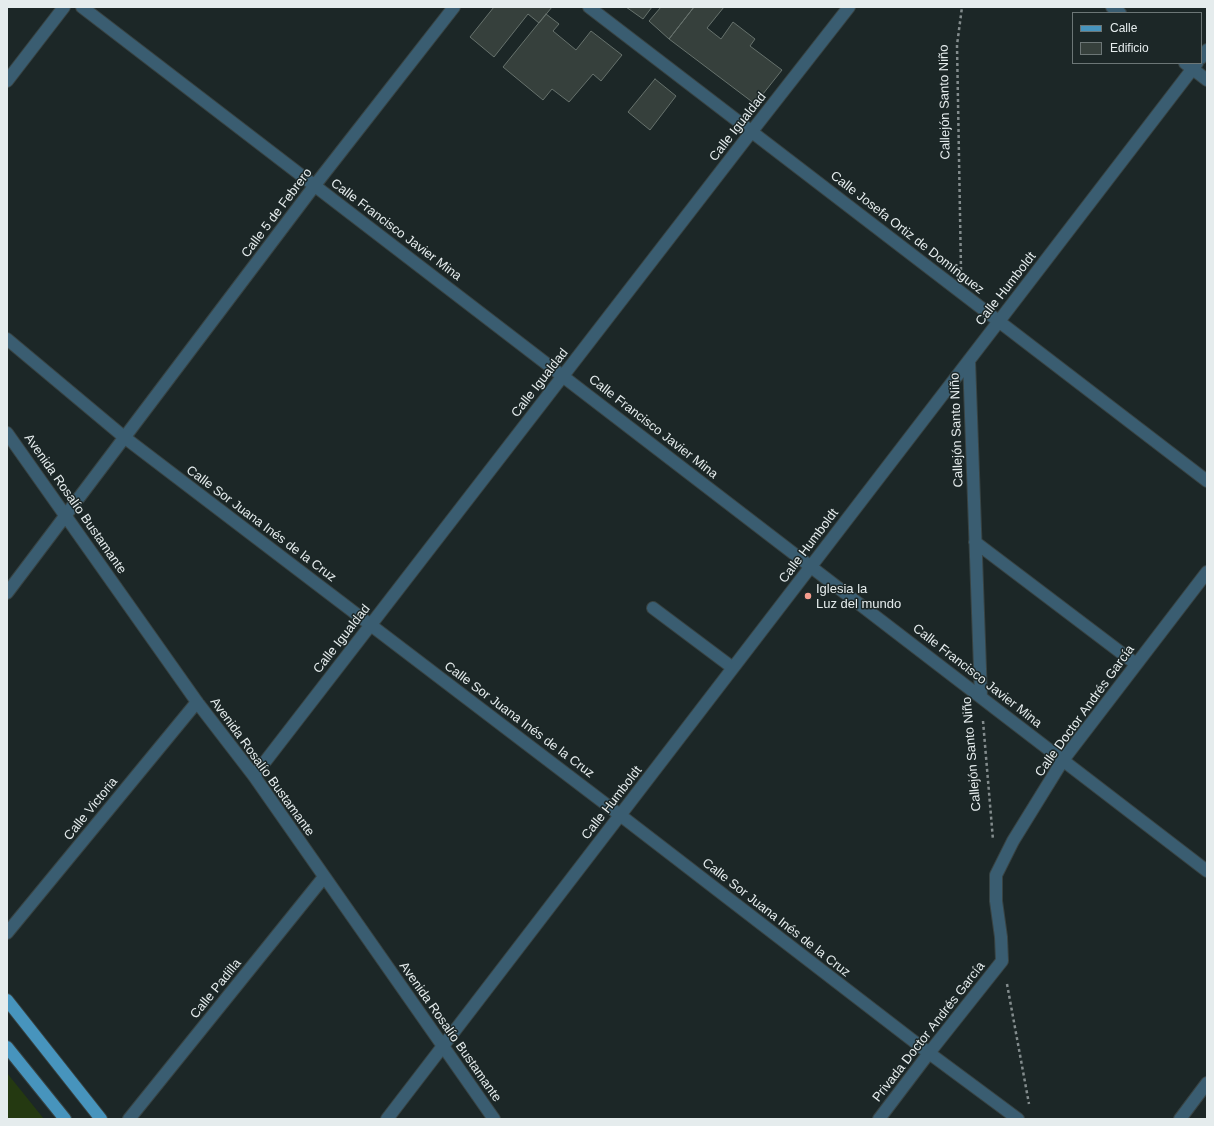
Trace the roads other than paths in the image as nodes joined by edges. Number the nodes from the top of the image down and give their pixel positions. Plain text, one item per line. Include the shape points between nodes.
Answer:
1 (64, 7) edge
2 (82, 7) edge
3 (454, 7) edge
4 (589, 7) edge
5 (849, 7) edge
6 (1192, 65) edge
7 (1207, 80) edge
8 (7, 81) edge
9 (752, 132) junction
10 (315, 186) junction
11 (999, 321) junction
12 (7, 339) edge
13 (969, 360) junction
14 (563, 376) junction
15 (7, 433) edge
16 (124, 437) junction
17 (1207, 481) edge
18 (65, 514) junction
19 (975, 542) junction
20 (811, 566) junction
21 (1207, 572) edge
22 (7, 592) edge
23 (653, 608) dead end
24 (371, 625) junction
25 (1136, 664) junction
26 (733, 668) junction
27 (981, 697) junction
28 (198, 702) junction
29 (1063, 760) junction
30 (254, 776) junction
31 (620, 815) junction
32 (1207, 871) edge
33 (324, 877) junction
34 (7, 934) edge
35 (1002, 961) joint
36 (7, 1000) edge
37 (443, 1046) junction
38 (7, 1047) edge
39 (929, 1053) junction
40 (1207, 1083) edge
41 (65, 1119) edge
42 (101, 1119) edge
43 (129, 1119) edge
44 (387, 1119) edge
45 (494, 1119) edge
46 (879, 1119) edge
47 (1018, 1119) edge
48 (1180, 1119) edge

1 - 8 street
2 - 10 street, Calle Francisco Javier Mina
3 - 10 street, Calle 5 de Febrero
4 - 9 street, Calle Josefa Ortiz de Domínguez
5 - 9 street, Calle Igualdad
6 - 7 street
6 - 11 street, Calle Humboldt
9 - 11 street, Calle Josefa Ortiz de Domínguez
9 - 14 street, Calle Igualdad
10 - 14 street, Calle Francisco Javier Mina
10 - 16 street, Calle 5 de Febrero
11 - 13 street, Calle Humboldt
11 - 17 street, Calle Josefa Ortiz de Domínguez
12 - 16 street, Calle Sor Juana Inés de la Cruz
13 - 19 street, Callejón Santo Niño
13 - 20 street, Calle Humboldt
14 - 20 street, Calle Francisco Javier Mina
14 - 24 street, Calle Igualdad
15 - 18 street, Avenida Rosalío Bustamante
16 - 18 street, Calle 5 de Febrero
16 - 24 street, Calle Sor Juana Inés de la Cruz
18 - 22 street, Calle 5 de Febrero
18 - 28 street, Avenida Rosalío Bustamante
19 - 25 street
19 - 27 street, Callejón Santo Niño
20 - 26 street, Calle Humboldt
20 - 27 street, Calle Francisco Javier Mina
21 - 25 street, Calle Doctor Andrés García
23 - 26 street
24 - 30 street, Calle Igualdad
24 - 31 street, Calle Sor Juana Inés de la Cruz
25 - 29 street, Calle Doctor Andrés García
26 - 31 street, Calle Humboldt
27 - 29 street, Calle Francisco Javier Mina
28 - 30 street, Avenida Rosalío Bustamante
28 - 34 street, Calle Victoria
29 - 32 street, Calle Francisco Javier Mina
29 - 35 street, Calle Doctor Andrés García via 1013,841 996,875
30 - 33 street, Avenida Rosalío Bustamante
31 - 37 street, Calle Humboldt
31 - 39 street, Calle Sor Juana Inés de la Cruz
33 - 37 street, Avenida Rosalío Bustamante
33 - 43 street, Calle Padilla
35 - 39 street, Privada Doctor Andrés García
36 - 42 main road
37 - 44 street, Calle Humboldt
37 - 45 street, Avenida Rosalío Bustamante
38 - 41 main road
39 - 46 street, Privada Doctor Andrés García
39 - 47 street, Calle Sor Juana Inés de la Cruz
40 - 48 street

